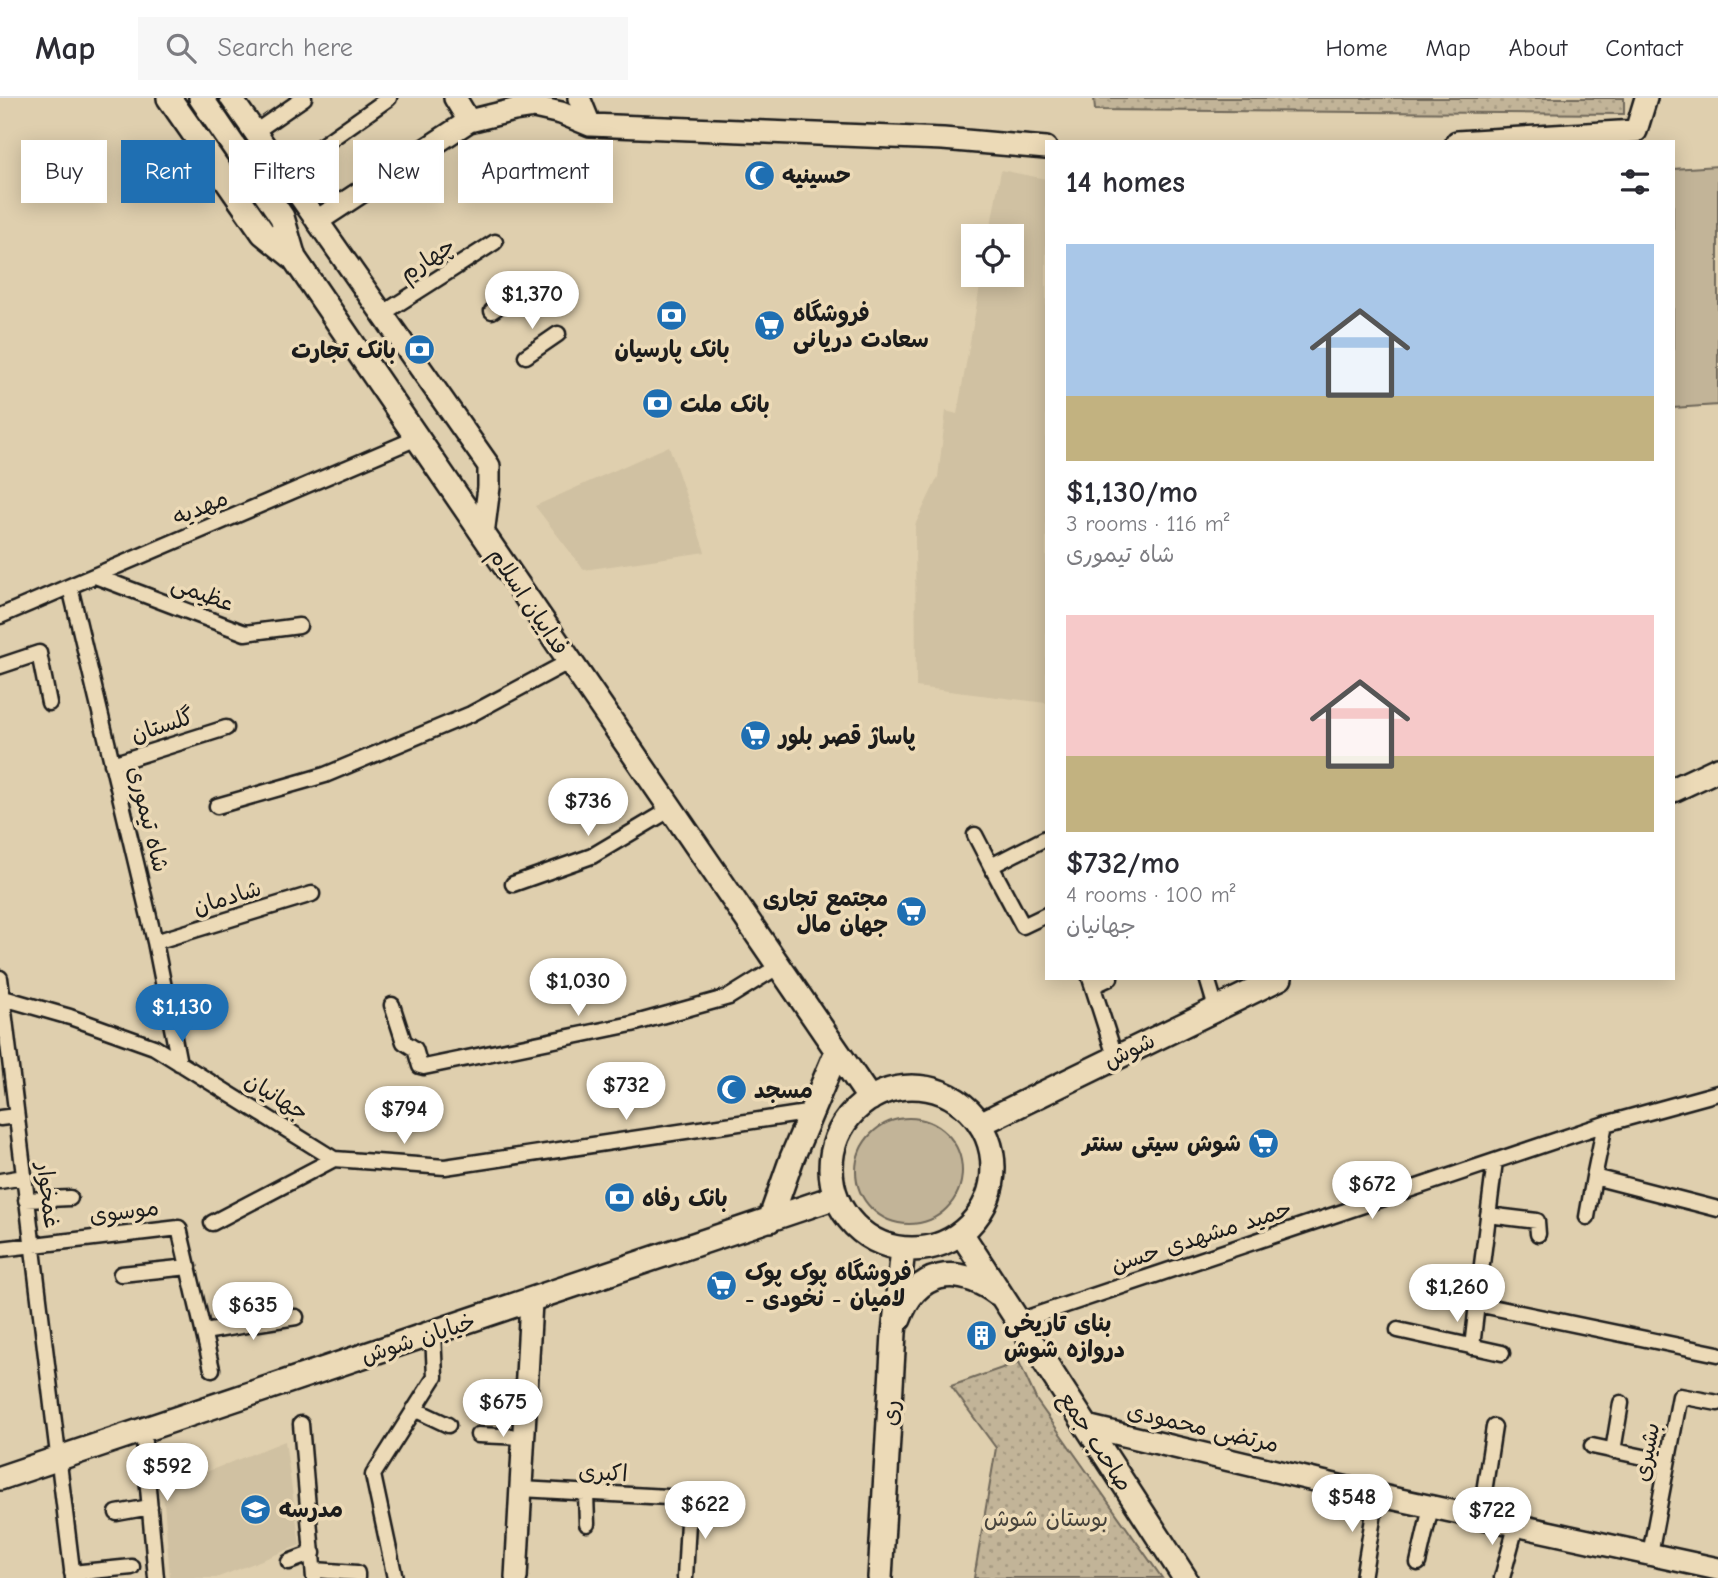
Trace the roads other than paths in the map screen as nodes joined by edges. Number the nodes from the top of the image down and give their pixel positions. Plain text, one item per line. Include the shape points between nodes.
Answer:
1 (169, 98) edge
2 (201, 98) edge
3 (231, 98) edge
4 (304, 98) edge
5 (389, 98) edge
6 (455, 98) edge
7 (579, 98) edge
8 (1636, 98) edge
9 (1646, 98) edge
10 (469, 121) junction
11 (590, 125) junction
12 (1636, 131) junction
13 (255, 132) junction
14 (260, 140) edge
15 (330, 140) edge
16 (1490, 140) edge
17 (1045, 148) edge
18 (304, 203) edge
19 (317, 221) junction
20 (495, 242) dead end
21 (294, 258) junction
22 (529, 285) dead end
23 (492, 311) dead end
24 (383, 314) junction
25 (558, 334) dead end
26 (526, 356) dead end
27 (417, 438) junction
28 (483, 534) junction
29 (95, 576) junction
30 (70, 587) junction
31 (0, 616) edge
32 (299, 626) dead end
33 (570, 661) junction
34 (0, 666) edge
35 (49, 703) dead end
36 (226, 728) dead end
37 (113, 764) junction
38 (1718, 769) edge
39 (1675, 789) edge
40 (217, 806) dead end
41 (671, 809) junction
42 (975, 835) dead end
43 (1045, 842) edge
44 (991, 866) junction
45 (513, 884) dead end
46 (312, 894) dead end
47 (1045, 915) edge
48 (155, 943) junction
49 (779, 966) junction
50 (0, 978) edge
51 (1208, 980) edge
52 (1276, 980) edge
53 (1092, 982) edge
54 (1, 997) edge
55 (392, 1005) dead end
56 (1216, 1008) junction
57 (837, 1051) junction
58 (1115, 1056) junction
59 (4, 1057) edge
60 (179, 1063) junction
61 (1718, 1093) edge
62 (870, 1099) junction
63 (813, 1112) junction
64 (16, 1116) junction
65 (0, 1118) edge
66 (980, 1124) junction
67 (1605, 1124) junction
68 (334, 1159) junction
69 (1495, 1161) junction
70 (24, 1177) junction
71 (1594, 1177) junction
72 (0, 1181) edge
73 (836, 1197) junction
74 (70, 1198) dead end
75 (26, 1200) junction
76 (1718, 1209) edge
77 (1488, 1215) junction
78 (1587, 1217) dead end
79 (770, 1220) junction
80 (212, 1223) dead end
81 (961, 1233) junction
82 (1538, 1234) dead end
83 (32, 1245) junction
84 (0, 1249) edge
85 (903, 1249) junction
86 (189, 1267) junction
87 (121, 1274) dead end
88 (1002, 1297) junction
89 (531, 1302) junction
90 (1477, 1304) junction
91 (296, 1317) dead end
92 (1018, 1321) junction
93 (1398, 1330) dead end
94 (204, 1332) junction
95 (433, 1333) junction
96 (894, 1333) junction
97 (1472, 1347) junction
98 (1502, 1353) dead end
99 (1718, 1354) edge
100 (212, 1368) dead end
101 (1621, 1403) dead end
102 (1718, 1403) edge
103 (414, 1409) junction
104 (301, 1424) dead end
105 (448, 1425) dead end
106 (1086, 1426) junction
107 (1494, 1427) dead end
108 (143, 1431) junction
109 (478, 1435) dead end
110 (524, 1437) junction
111 (1592, 1446) dead end
112 (1613, 1451) junction
113 (57, 1460) junction
114 (1667, 1462) junction
115 (0, 1478) edge
116 (521, 1489) junction
117 (586, 1494) junction
118 (1377, 1495) junction
119 (149, 1507) junction
120 (1431, 1507) junction
121 (117, 1514) dead end
122 (1480, 1518) junction
123 (586, 1524) dead end
124 (1516, 1526) junction
125 (313, 1553) junction
126 (1650, 1554) junction
127 (289, 1562) dead end
128 (1418, 1563) dead end
129 (132, 1567) dead end
130 (1718, 1569) edge
131 (314, 1574) edge
132 (73, 1576) edge
133 (156, 1578) edge
134 (356, 1578) edge
135 (396, 1578) edge
136 (516, 1578) edge
137 (685, 1578) edge
138 (880, 1578) edge
139 (1185, 1578) edge
140 (1363, 1578) edge
141 (1502, 1578) edge

1 - 21 main road via 263,233
2 - 21 main road, فداییان اسلام via 282,217
3 - 13 street
4 - 13 street
5 - 15 street
6 - 10 street
7 - 11 street
8 - 12 street
9 - 12 street
10 - 11 street via 534,107
10 - 19 street
11 - 17 street via 943,139
12 - 16 street
13 - 14 street
18 - 19 street
19 - 24 street
20 - 24 street, چهارم
21 - 27 main road, فداییان اسلام
22 - 23 street
24 - 28 street via 489,466
25 - 26 street
27 - 28 main road, فداییان اسلام
27 - 29 street, مهدیه
28 - 33 main road, فداییان اسلام
29 - 30 street, مهدیه
29 - 32 street, عظیمی via 245,633
30 - 31 street, مهدیه
30 - 37 street, شاه تیموری
33 - 40 street via 471,715 325,775
33 - 41 main road, فداییان اسلام
34 - 35 street via 39,653
36 - 37 street, گلستان
37 - 48 street, شاه تیموری
38 - 39 main road
41 - 45 street via 593,856
41 - 49 main road, فداییان اسلام
42 - 44 street
43 - 44 street
44 - 47 street via 1023,926
46 - 48 street, شادمان
48 - 60 street, شاه تیموری
49 - 55 street via 729,997 632,1024 424,1068 415,1049 404,1042
49 - 57 main road, فداییان اسلام
50 - 54 street, غمخوار
51 - 56 street
52 - 56 main road, شوش
53 - 58 street
54 - 59 street, غمخوار
54 - 60 street, جهانیان via 154,1047
56 - 58 main road, شوش
57 - 62 main road, فداییان اسلام
57 - 63 main road
58 - 66 main road, شوش
59 - 64 street, غمخوار
60 - 68 street, جهانیان
61 - 67 street, حمید مشهدی حسن
62 - 66 main road via 911,1087 931,1090 967,1108
62 - 73 main road via 842,1126 834,1145 830,1165
63 - 68 street, جهانیان via 445,1167
63 - 79 main road
64 - 65 street
64 - 70 street, غمخوار
66 - 81 main road via 991,1152 992,1182 986,1201
67 - 69 street, حمید مشهدی حسن
67 - 71 street
68 - 80 street
69 - 77 street
69 - 92 street, حمید مشهدی حسن
70 - 72 street
70 - 75 street, غمخوار
71 - 76 street
71 - 78 street
73 - 79 main road, خیابان شوش
73 - 85 main road via 865,1235
74 - 75 street
75 - 83 street, غمخوار
77 - 82 street via 1537,1221
77 - 90 street
79 - 89 main road, خیابان شوش
81 - 85 main road via 943,1243
81 - 88 main road, صاحب جمع
83 - 84 street, موسوی
83 - 86 street, موسوی via 179,1228
83 - 113 street, غمخوار
85 - 96 main road, ری
86 - 87 street
86 - 94 street
88 - 92 main road, صاحب جمع
88 - 96 main road via 961,1275 931,1279 918,1287
89 - 95 main road, خیابان شوش
89 - 110 street
90 - 97 street
90 - 99 street
91 - 94 street
92 - 106 main road, صاحب جمع
93 - 97 street
94 - 100 street
95 - 103 street via 435,1377
95 - 108 main road, خیابان شوش
96 - 138 main road, ری
97 - 98 street
101 - 112 street
102 - 114 street, بشیری via 1680,1396
103 - 105 street
103 - 135 street via 373,1475
104 - 125 street
106 - 118 street, مرتضی محمودی
106 - 139 main road, صاحب جمع
107 - 122 street
108 - 113 main road, خیابان شوش
108 - 119 street
109 - 110 street
110 - 116 street
111 - 112 street
112 - 114 street
113 - 115 main road, خیابان شوش
113 - 132 street, غمخوار
114 - 126 street, بشیری
116 - 117 street, اکبری
116 - 136 street
117 - 123 street
117 - 137 street, اکبری via 688,1500
118 - 120 street, مرتضی محمودی
118 - 140 street
119 - 121 street
119 - 133 street
120 - 122 street, مرتضی محمودی
120 - 128 street
122 - 124 street, مرتضی محمودی
124 - 126 street, مرتضی محمودی
124 - 141 street
125 - 127 street
125 - 131 street
126 - 130 street, مرتضی محمودی
129 - 132 street
131 - 134 street via 356,1573

